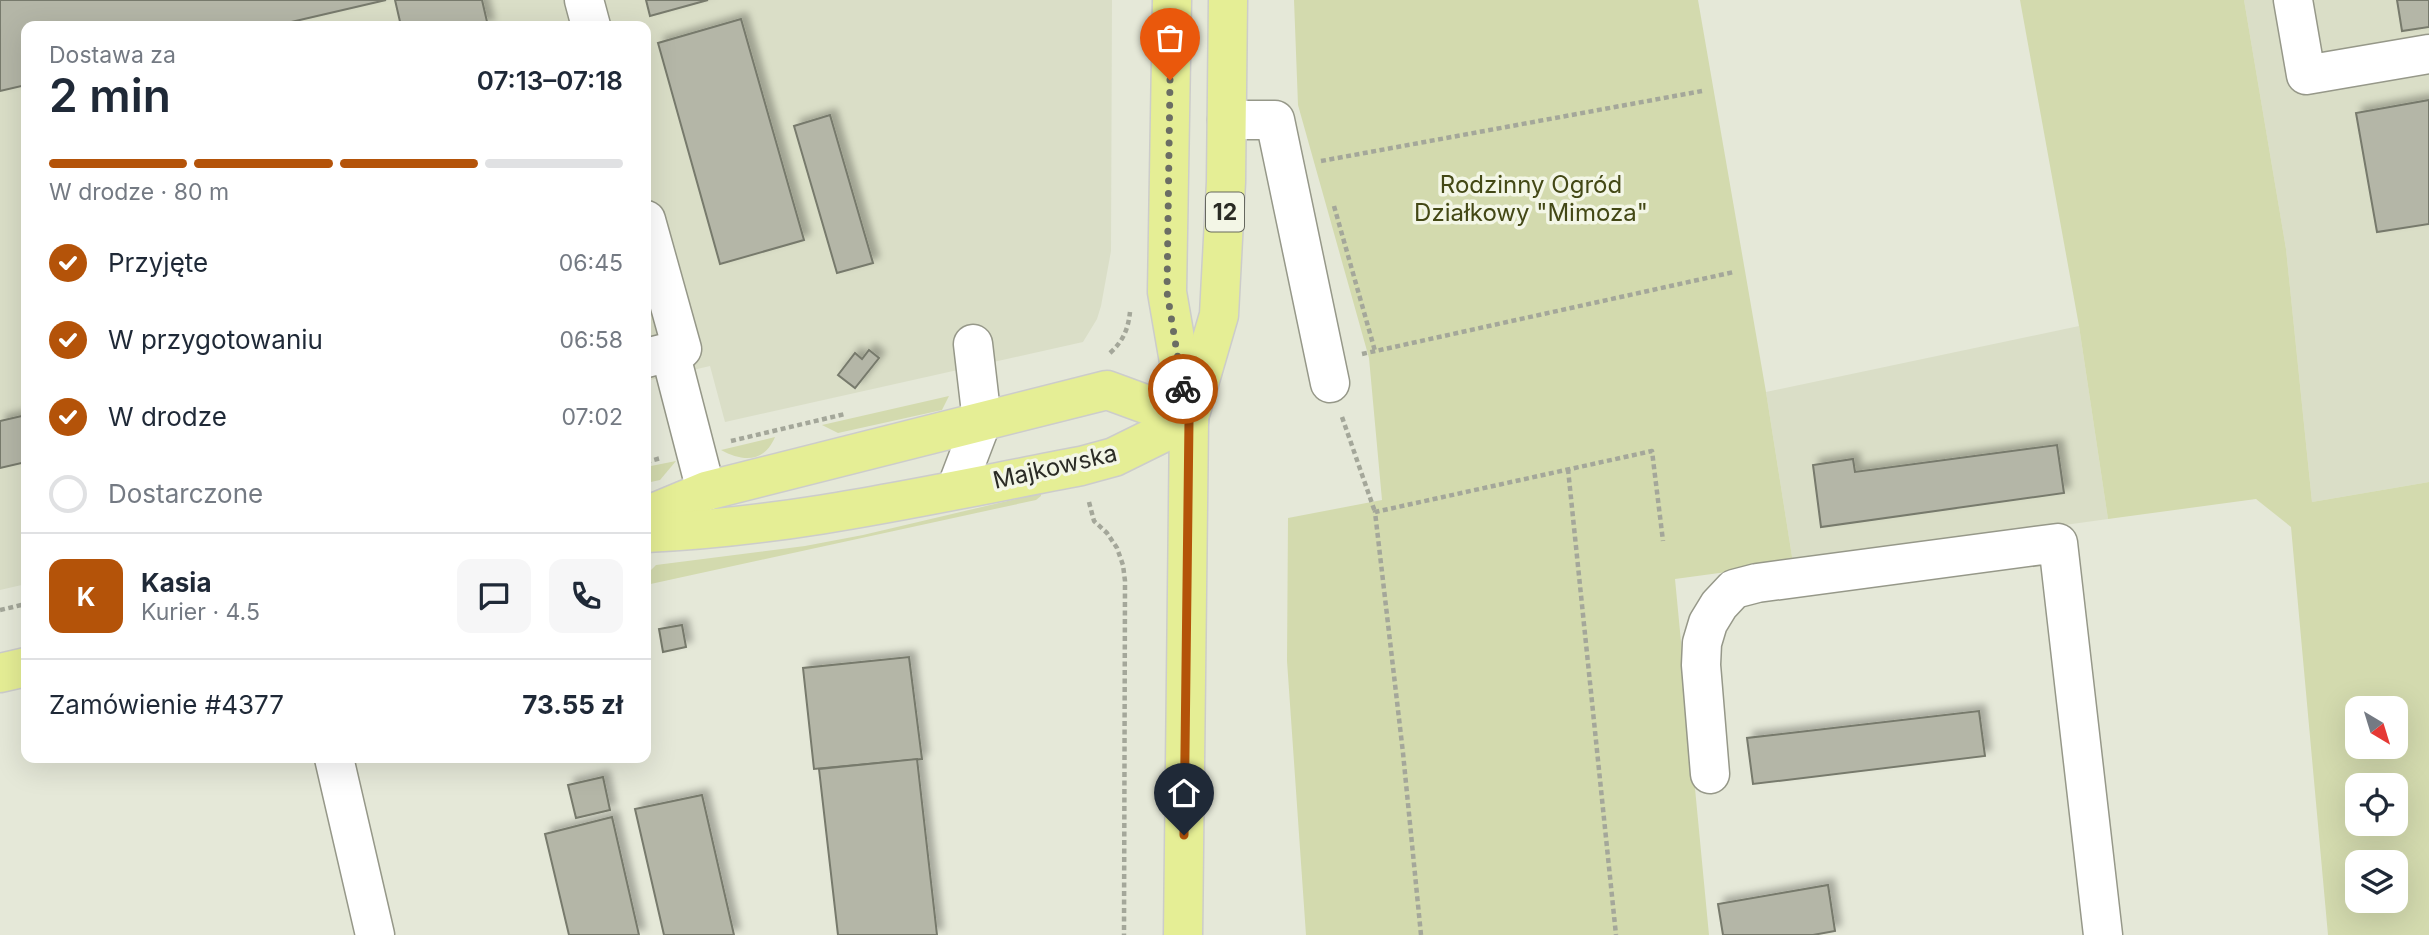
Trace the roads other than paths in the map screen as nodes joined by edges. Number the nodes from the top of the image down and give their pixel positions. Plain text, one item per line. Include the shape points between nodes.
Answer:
1 (584, 0) edge
2 (1172, 0) edge
3 (1228, 0) edge
4 (2293, 0) edge
5 (590, 21) edge
6 (2429, 54) edge
7 (1227, 120) junction
8 (651, 238) edge
9 (973, 344) dead end
10 (658, 355) edge
11 (1328, 372) road end
12 (1189, 420) junction
13 (982, 421) junction
14 (956, 489) junction
15 (706, 491) junction
16 (651, 514) edge
17 (651, 533) edge
18 (21, 668) edge
19 (0, 673) edge
20 (335, 763) edge
21 (1710, 774) dead end
22 (375, 935) edge
23 (1182, 935) edge
24 (2103, 935) edge

1 - 5 street
2 - 12 main road, 12 via 1167,292
3 - 7 main road, 12
4 - 6 street via 2306,75
7 - 11 street via 1275,120
7 - 12 main road, 12 via 1219,315
8 - 10 street via 682,349
9 - 13 street
10 - 15 street
12 - 13 main road via 1107,390
12 - 14 main road, Majkowska via 1114,457
12 - 23 main road, 12
13 - 14 street
13 - 15 main road
14 - 17 main road, Majkowska via 791,519
15 - 16 main road
18 - 19 main road
20 - 22 street
21 - 24 street via 1702,643 1708,623 1734,589 2058,543

